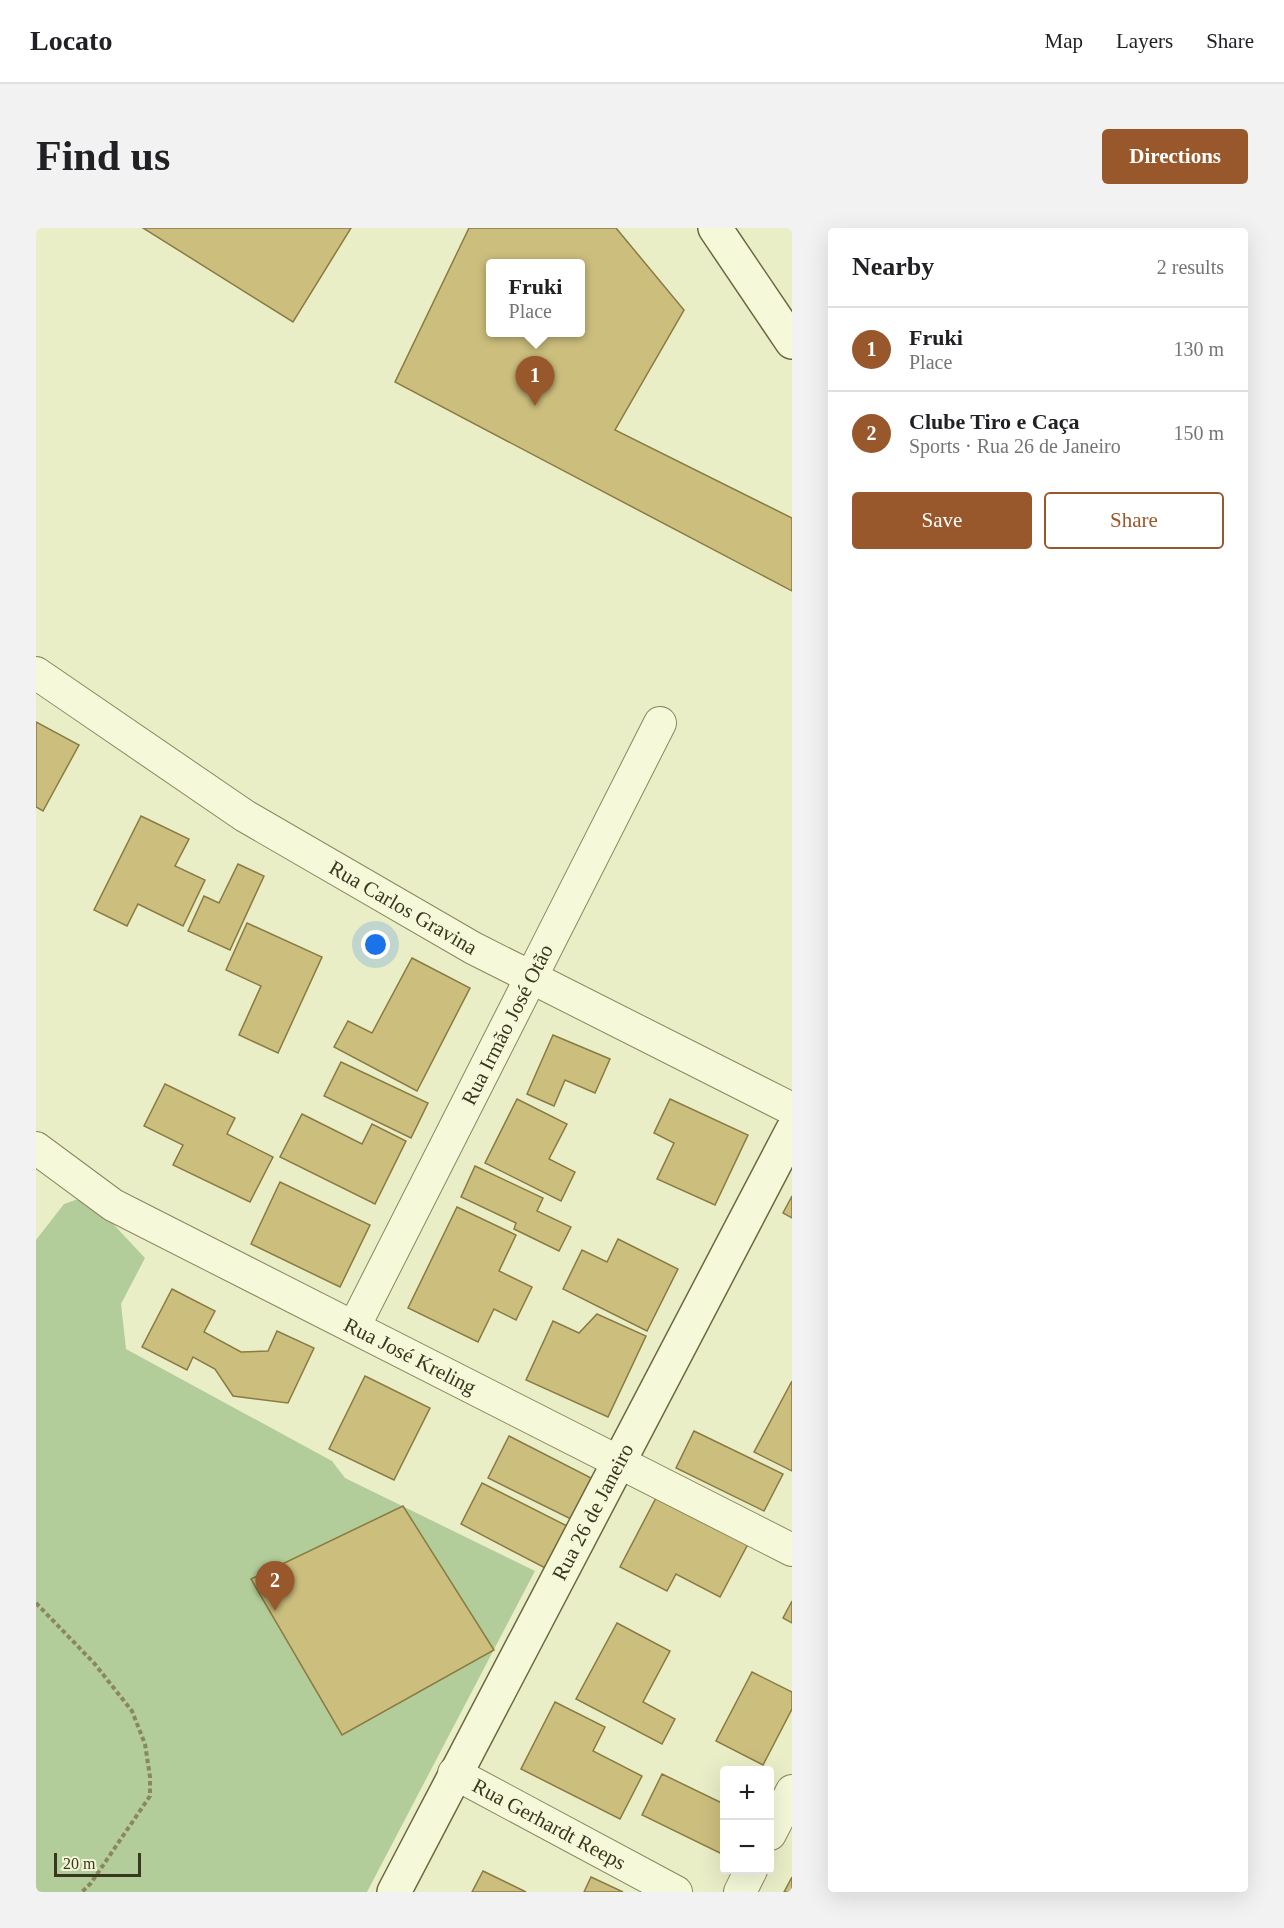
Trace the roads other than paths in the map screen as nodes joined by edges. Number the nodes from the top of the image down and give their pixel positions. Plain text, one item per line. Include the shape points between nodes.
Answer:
1 (715, 228) edge
2 (792, 342) edge
3 (36, 673) edge
4 (660, 723) dead end
5 (531, 977) junction
6 (792, 1109) edge
7 (792, 1131) edge
8 (36, 1148) edge
9 (354, 1327) junction
10 (618, 1461) junction
11 (792, 1550) edge
12 (454, 1773) junction
13 (792, 1791) edge
14 (774, 1826) edge
15 (749, 1874) edge
16 (394, 1892) edge
17 (676, 1892) edge
18 (740, 1892) edge

1 - 2 street
3 - 5 street, Rua Carlos Gravina via 245,816 473,948
4 - 5 street, Rua Irmão José Otão
5 - 6 street, Rua Carlos Gravina
5 - 9 street, Rua Irmão José Otão
7 - 10 street, Rua 26 de Janeiro
8 - 9 street, Rua José Kreling via 113,1205
9 - 10 street, Rua José Kreling
10 - 11 street, Rua José Kreling
10 - 12 street, Rua 26 de Janeiro
12 - 16 street, Rua 26 de Janeiro
12 - 17 street, Rua Gerhardt Reeps
13 - 14 street
15 - 18 street

